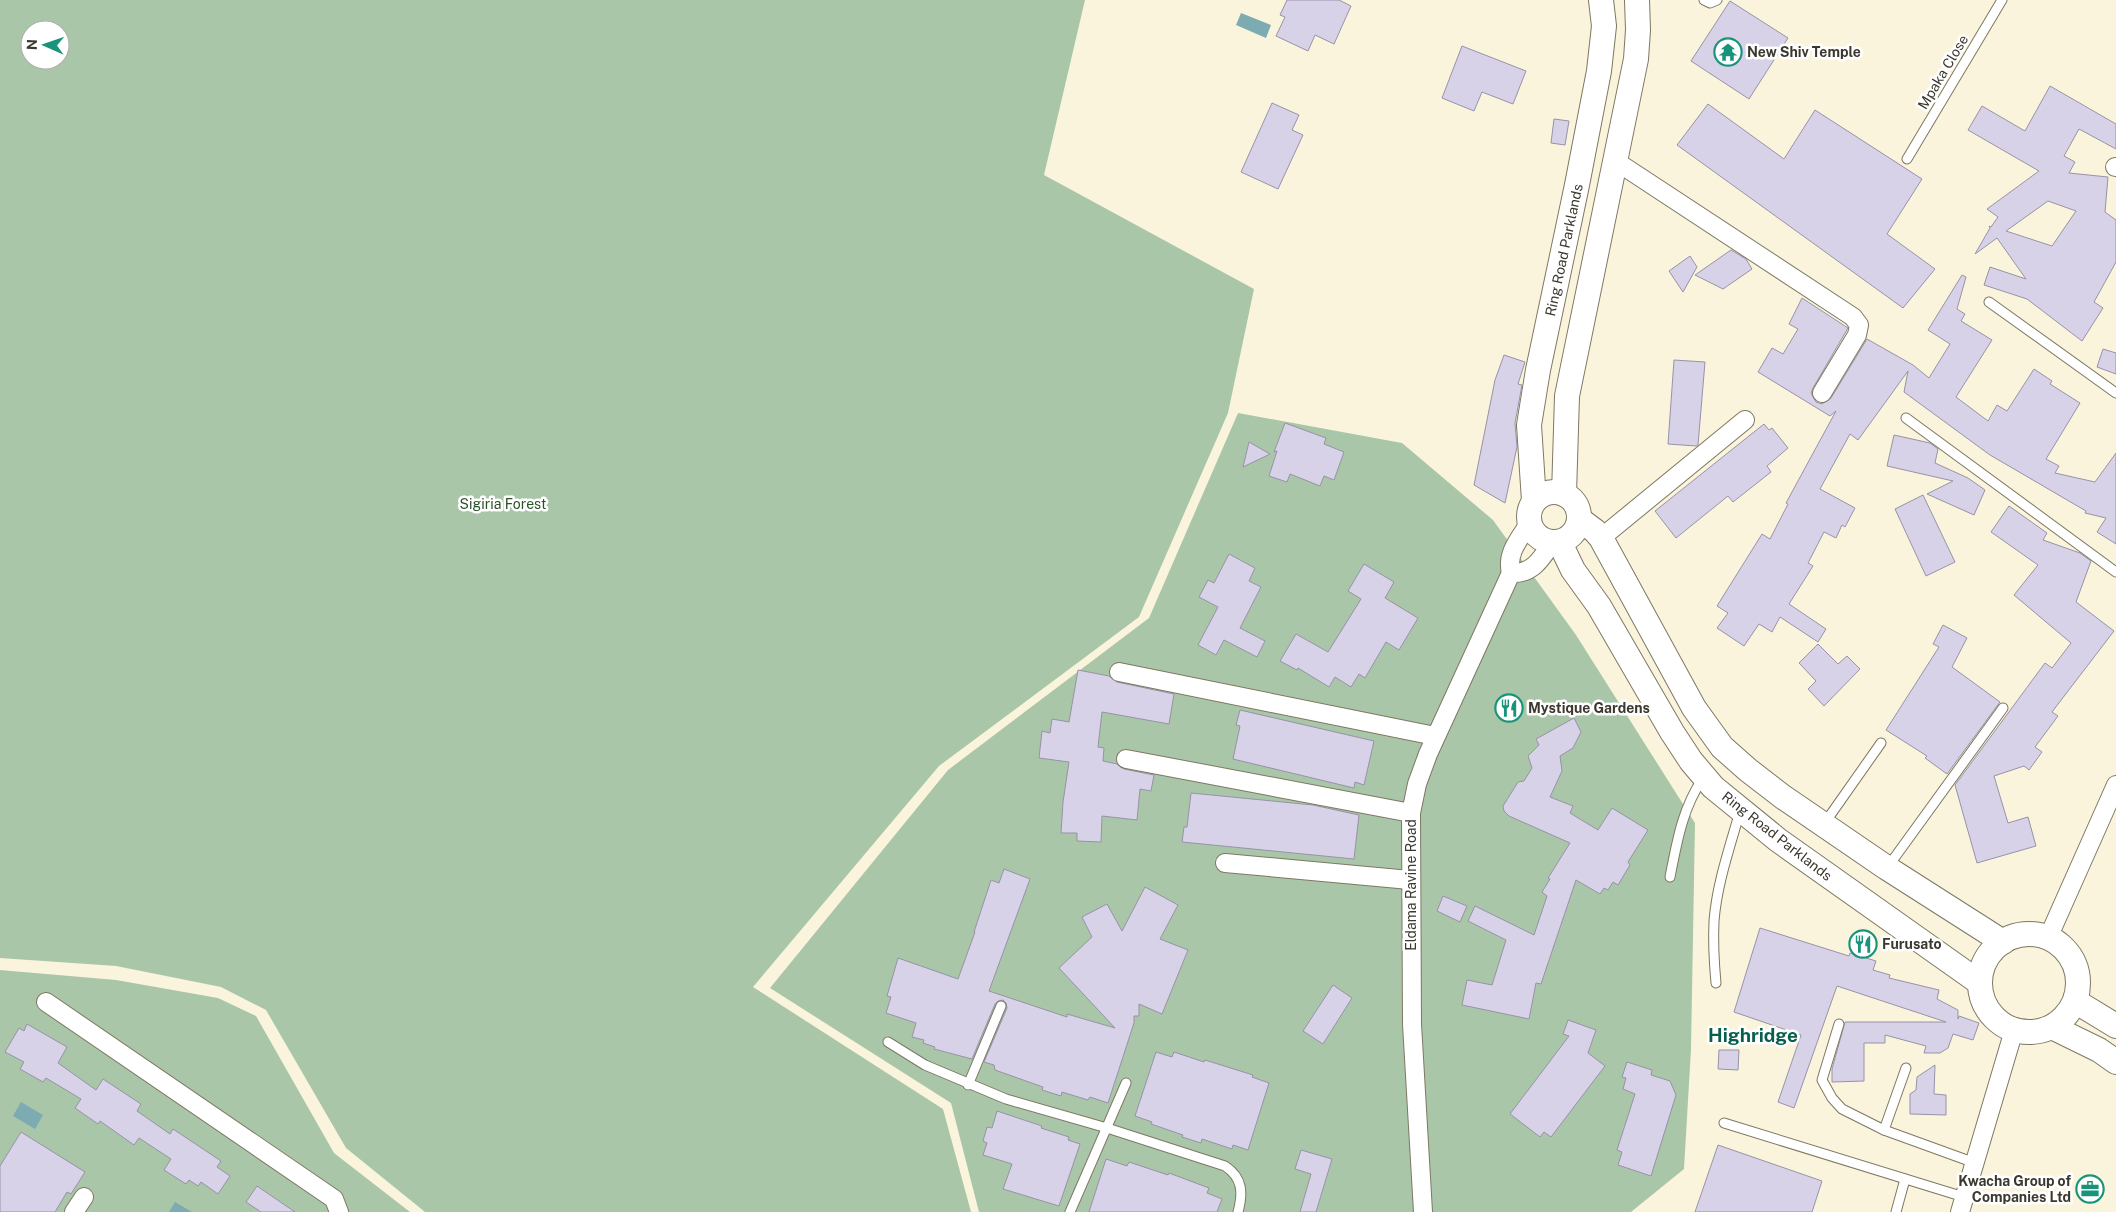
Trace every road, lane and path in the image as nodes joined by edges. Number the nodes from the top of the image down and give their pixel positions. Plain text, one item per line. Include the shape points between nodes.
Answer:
1 (1601, 0) edge
2 (1637, 0) edge
3 (1704, 0) edge
4 (1717, 0) edge
5 (2002, 0) edge
6 (1907, 159) dead end
7 (1614, 160) junction
8 (1577, 185) junction
9 (1608, 191) junction
10 (1989, 302) dead end
11 (1822, 393) dead end
12 (2116, 393) edge
13 (1906, 418) dead end
14 (1745, 420) dead end
15 (1564, 494) junction
16 (1534, 501) junction
17 (1579, 519) junction
18 (1529, 524) junction
19 (1601, 538) junction
20 (1556, 543) junction
21 (2116, 572) edge
22 (1512, 573) junction
23 (1119, 672) dead end
24 (2003, 708) dead end
25 (1435, 736) junction
26 (1881, 743) dead end
27 (1126, 759) dead end
28 (1704, 776) junction
29 (2116, 785) edge
30 (1740, 811) junction
31 (1410, 813) junction
32 (1824, 824) junction
33 (1225, 863) dead end
34 (1887, 868) junction
35 (1670, 877) dead end
36 (1410, 880) junction
37 (2048, 938) junction
38 (2003, 942) junction
39 (1716, 983) dead end
40 (1980, 983) junction
41 (2075, 1000) junction
42 (46, 1002) dead end
43 (1001, 1006) dead end
44 (1839, 1024) dead end
45 (2116, 1026) edge
46 (2052, 1027) junction
47 (2014, 1030) junction
48 (888, 1042) dead end
49 (2116, 1062) edge
50 (1906, 1068) dead end
51 (1126, 1083) dead end
52 (968, 1085) junction
53 (1724, 1123) dead end
54 (1107, 1128) junction
55 (1884, 1130) junction
56 (1974, 1163) junction
57 (1905, 1179) junction
58 (84, 1197) dead end
59 (1962, 1205) edge
60 (74, 1212) edge
61 (339, 1212) edge
62 (1070, 1212) edge
63 (1238, 1212) edge
64 (1423, 1212) edge
65 (1896, 1212) edge

1 - 8 street, Ring Road Parklands via 1603,35
2 - 7 street via 1636,59
3 - 4 lane
5 - 6 lane, Mpaka Close
7 - 9 street
7 - 11 street via 1853,317 1859,325 1857,335
8 - 9 street
8 - 16 street, Ring Road Parklands via 1529,425
9 - 15 street via 1567,396
10 - 12 lane
13 - 21 lane
14 - 19 street
15 - 16 street via 1548,492
15 - 17 street via 1576,504
16 - 18 street via 1528,516
17 - 19 street
17 - 20 street via 1574,534
18 - 20 street via 1537,537
18 - 22 street via 1512,551 1509,566
19 - 32 street via 1694,708 1722,746 1748,770
20 - 22 street via 1534,567
20 - 28 street, Ring Road Parklands via 1599,606 1672,732
22 - 25 street, Eldama Ravine Road
23 - 25 street
24 - 34 lane
25 - 31 street, Eldama Ravine Road
26 - 32 lane
27 - 31 street
28 - 30 street, Ring Road Parklands
28 - 35 lane via 1692,794 1681,822
29 - 37 street
30 - 39 lane via 1723,869 1714,919
30 - 40 street, Ring Road Parklands
31 - 36 street, Eldama Ravine Road
32 - 34 street
33 - 36 street
34 - 38 street
36 - 64 street, Eldama Ravine Road via 1412,1024
37 - 38 street via 2033,934
37 - 41 street via 2071,957 2077,971
38 - 40 street via 1983,967
40 - 47 street via 1982,998 1989,1012
41 - 45 street
41 - 46 street via 2066,1016
42 - 61 street via 334,1200
43 - 52 lane
44 - 55 lane via 1822,1080 1842,1109
46 - 47 street via 2033,1032
46 - 49 street
47 - 56 street
48 - 52 lane via 925,1065
50 - 55 lane
51 - 54 lane
52 - 54 lane
53 - 57 lane
54 - 62 lane
54 - 63 lane via 1225,1166 1241,1182
55 - 56 lane
56 - 59 street
57 - 59 lane
57 - 65 lane
58 - 60 street

